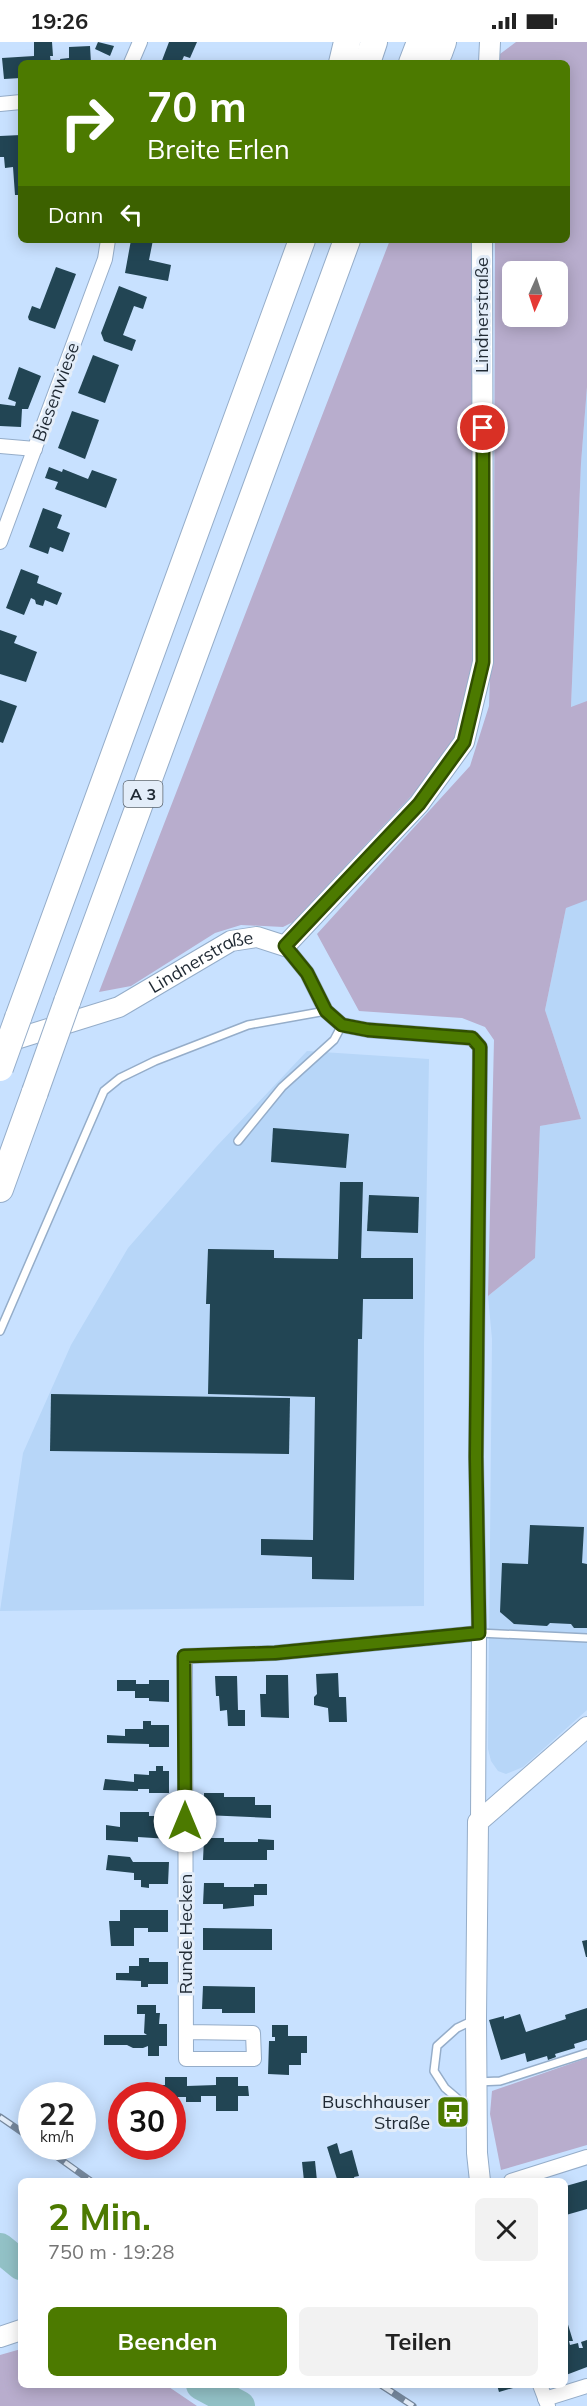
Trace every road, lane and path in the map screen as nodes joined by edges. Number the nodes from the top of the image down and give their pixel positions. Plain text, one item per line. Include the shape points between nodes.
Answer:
1 (140, 42) edge
2 (347, 42) edge
3 (374, 42) edge
4 (490, 42) edge
5 (132, 60) edge
6 (343, 60) edge
7 (368, 60) edge
8 (489, 60) edge
9 (18, 102) edge
10 (0, 104) edge
11 (108, 243) edge
12 (301, 243) edge
13 (346, 243) edge
14 (482, 243) edge
15 (0, 446) edge
16 (35, 449) junction
17 (0, 542) edge
18 (285, 946) junction
19 (326, 1011) junction
20 (342, 1025) junction
21 (0, 1044) edge
22 (0, 1068) edge
23 (238, 1141) dead end
24 (0, 1189) edge
25 (0, 1331) edge
26 (479, 1633) junction
27 (587, 1638) edge
28 (587, 1727) edge
29 (478, 1822) junction
30 (476, 2019) junction
31 (186, 2032) junction
32 (587, 2053) edge
33 (477, 2082) junction
34 (477, 2115) junction
35 (587, 2157) edge
36 (480, 2178) edge
37 (520, 2178) edge
38 (18, 2331) edge
39 (0, 2337) edge
40 (587, 2386) edge
41 (544, 2397) edge

1 - 5 street
2 - 6 highway
3 - 7 highway
4 - 8 street
9 - 10 street
11 - 16 street, Biesenwiese
12 - 22 highway, A 3, bridge
13 - 24 highway, A 3, bridge
14 - 18 street, Lindnerstraße via 483,662 464,742 419,804
15 - 16 street
16 - 17 street, Biesenwiese
18 - 19 street via 307,973
18 - 21 street, Lindnerstraße via 258,937 231,941 119,1007
19 - 20 street
19 - 25 lane via 248,1025 120,1077 104,1091
20 - 23 lane via 334,1040 282,1087
20 - 26 street via 472,1038 480,1047 476,1457
26 - 27 lane
26 - 29 street
26 - 31 street, Runde Hecken via 275,1653 184,1656
28 - 29 street
29 - 30 street
30 - 33 street
30 - 34 lane via 457,2028 437,2046 434,2071 445,2088
31 - 31 street, Runde Hecken via 186,2058 254,2059 253,2033
32 - 33 lane via 500,2081
33 - 34 street
34 - 36 street
35 - 37 street
38 - 39 street
40 - 41 street

